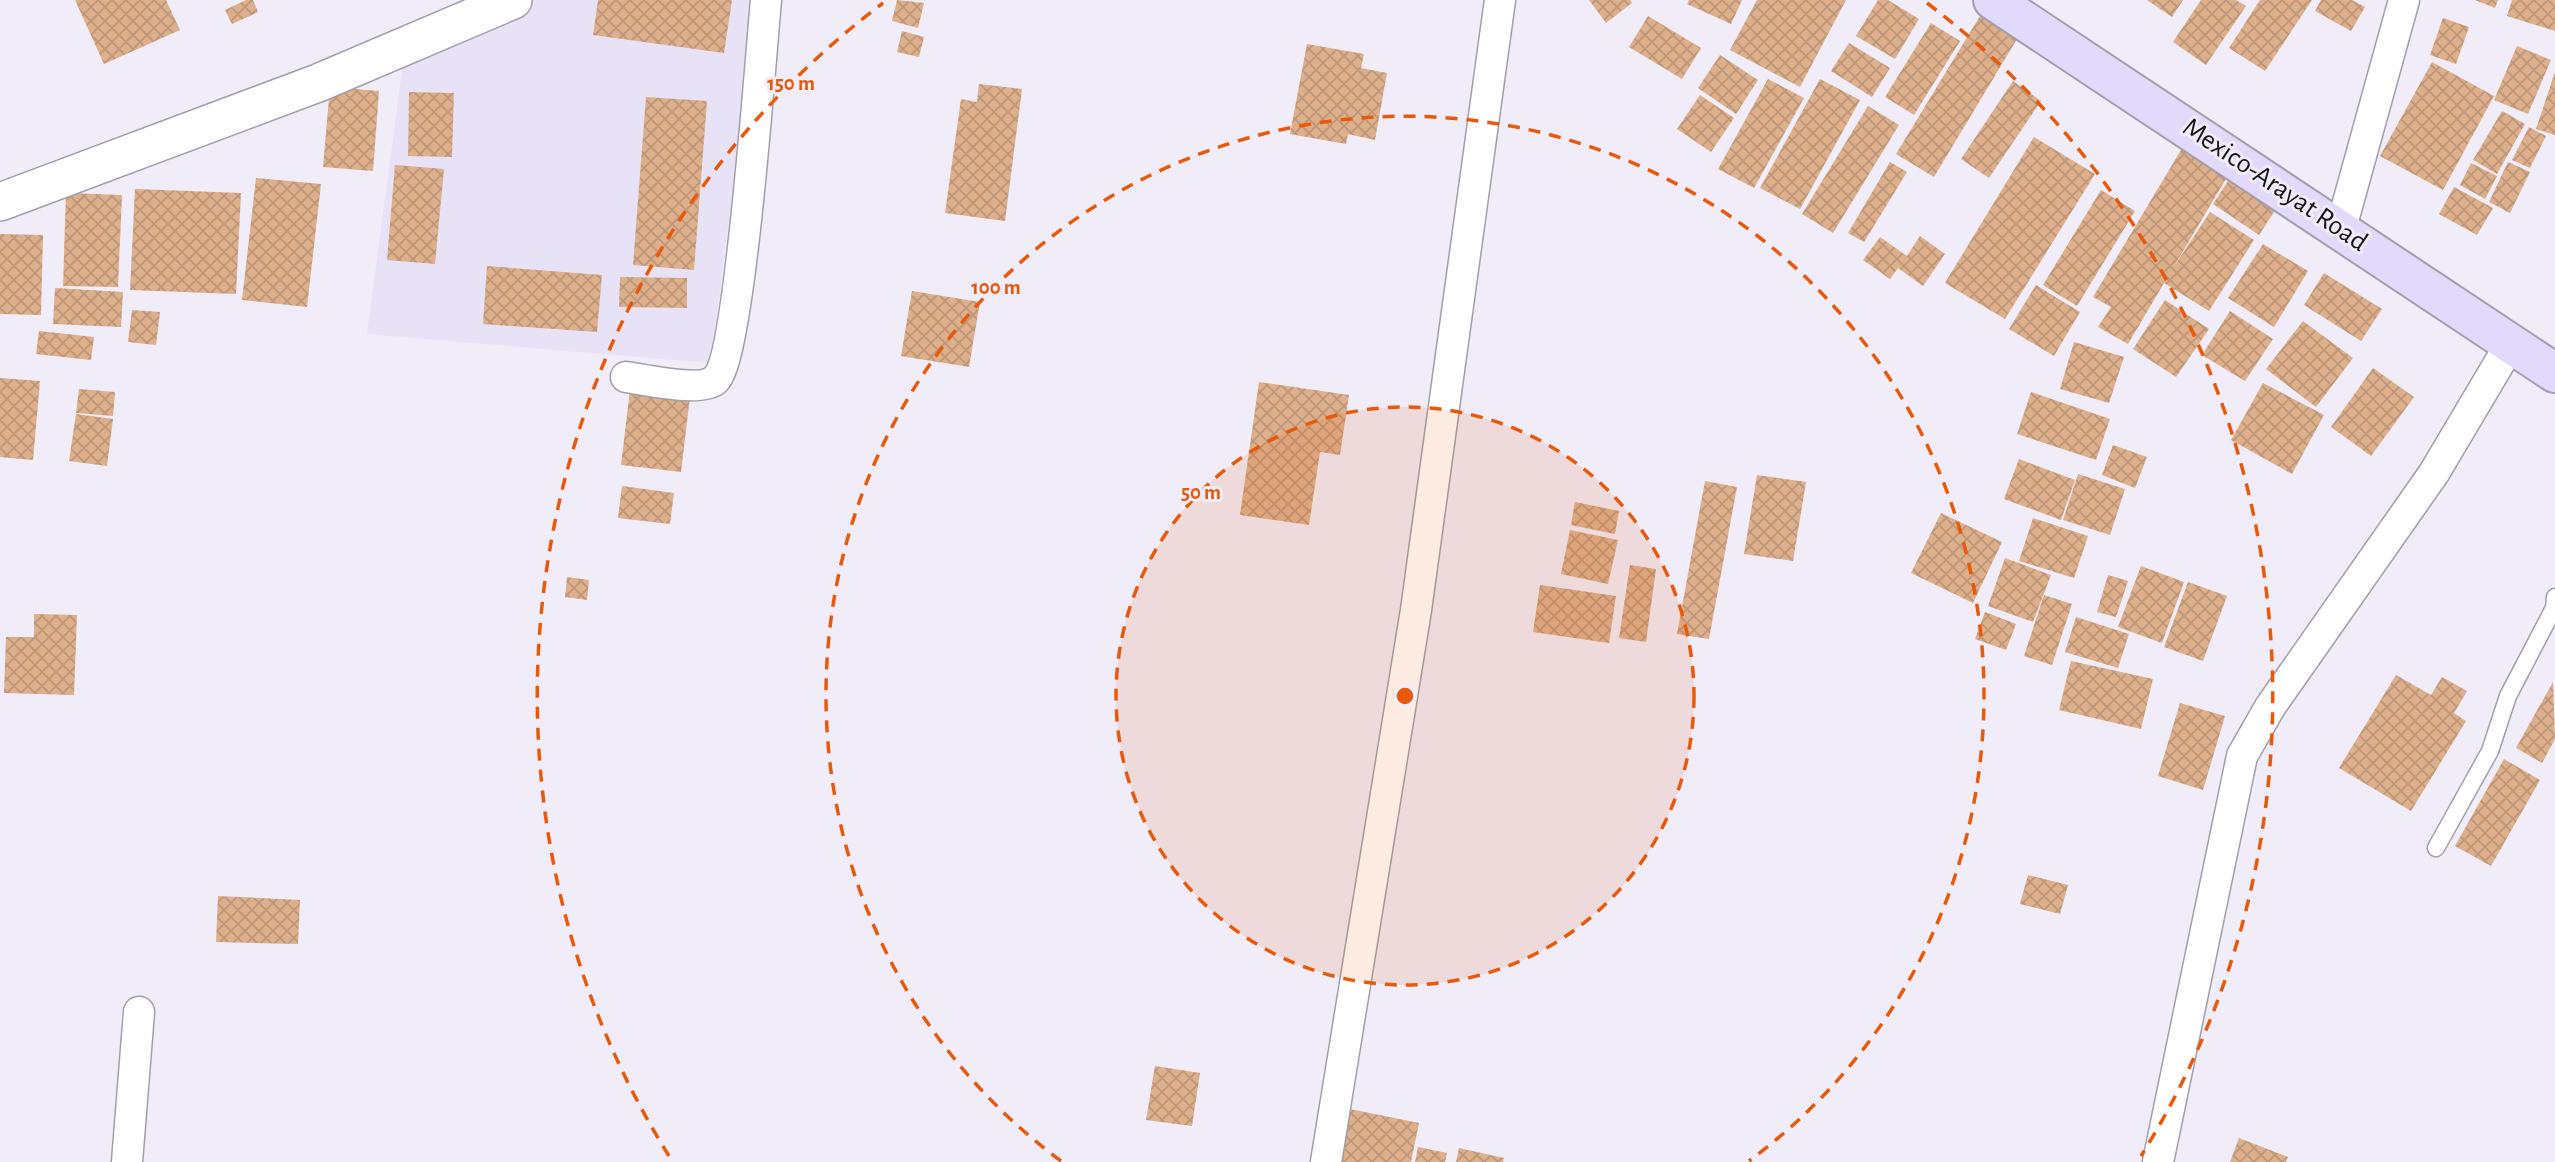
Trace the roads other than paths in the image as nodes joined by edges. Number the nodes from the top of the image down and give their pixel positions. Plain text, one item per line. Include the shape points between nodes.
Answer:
1 (513, 0) edge
2 (766, 0) edge
3 (1500, 0) edge
4 (1993, 0) edge
5 (2404, 0) edge
6 (0, 202) edge
7 (2341, 228) junction
8 (2510, 345) junction
9 (2555, 373) edge
10 (626, 377) dead end
11 (2555, 597) edge
12 (2435, 848) dead end
13 (139, 1012) dead end
14 (127, 1162) edge
15 (1326, 1162) edge
16 (2158, 1162) edge

1 - 6 street via 318,83
2 - 10 street via 738,295 725,362 715,380 701,386
3 - 15 street via 1416,610
4 - 7 main road, Mexico-Arayat Road
5 - 7 street
7 - 8 main road, Mexico-Arayat Road
8 - 9 main road, Mexico-Arayat Road
8 - 16 street via 2434,473 2270,707 2242,756
11 - 12 lane via 2554,608 2508,696 2490,751
13 - 14 street

